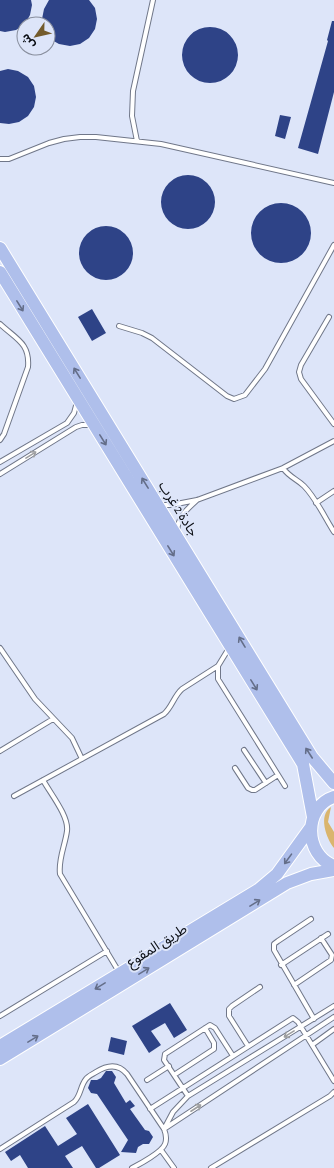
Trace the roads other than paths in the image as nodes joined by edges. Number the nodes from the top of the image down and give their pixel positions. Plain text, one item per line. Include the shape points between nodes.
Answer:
1 (153, 0) edge
2 (138, 141) junction
3 (0, 159) edge
4 (334, 183) edge
5 (334, 246) edge
6 (0, 248) edge
7 (0, 272) edge
8 (329, 317) dead end
9 (0, 324) edge
10 (119, 326) dead end
11 (75, 395) junction
12 (67, 423) junction
13 (334, 424) edge
14 (94, 425) junction
15 (71, 430) junction
16 (0, 440) edge
17 (334, 441) edge
18 (0, 462) edge
19 (283, 468) junction
20 (0, 474) edge
21 (334, 491) edge
22 (197, 500) junction
23 (316, 503) junction
24 (158, 504) junction
25 (334, 532) edge
26 (178, 538) junction
27 (230, 646) junction
28 (0, 648) edge
29 (218, 666) junction
30 (53, 719) junction
31 (0, 750) edge
32 (244, 750) dead end
33 (82, 759) junction
34 (235, 768) dead end
35 (278, 775) junction
36 (43, 780) junction
37 (266, 783) junction
38 (334, 783) edge
39 (285, 786) dead end
40 (14, 796) dead end
41 (334, 797) edge
42 (312, 822) junction
43 (334, 866) edge
44 (334, 870) edge
45 (311, 919) dead end
46 (328, 934) dead end
47 (321, 938) junction
48 (107, 951) junction
49 (281, 964) junction
50 (120, 974) junction
51 (294, 985) junction
52 (260, 987) dead end
53 (334, 1006) edge
54 (0, 1016) edge
55 (334, 1018) edge
56 (314, 1019) junction
57 (301, 1027) junction
58 (205, 1028) junction
59 (334, 1029) edge
60 (306, 1036) junction
61 (312, 1045) junction
62 (0, 1046) edge
63 (248, 1046) junction
64 (233, 1056) junction
65 (0, 1059) edge
66 (168, 1066) junction
67 (174, 1075) junction
68 (147, 1080) dead end
69 (334, 1080) edge
70 (183, 1088) junction
71 (334, 1092) edge
72 (188, 1096) junction
73 (150, 1109) junction
74 (164, 1129) junction
75 (0, 1149) edge
76 (161, 1150) junction
77 (132, 1168) edge
78 (174, 1168) edge
79 (211, 1168) edge

1 - 2 lane via 133,91 132,116
2 - 3 lane via 96,137 64,139 49,142 8,159
2 - 4 lane
5 - 10 lane via 265,369 242,397 234,399 227,396 152,338
24 -> 6 main road, جادة 2 غرب
7 -> 11 main road, جادة 2 غرب
8 - 13 lane via 299,372 301,379
9 - 16 lane via 22,344 29,356 28,367
11 - 12 lane via 76,408
11 - 14 main road, جادة 2 غرب
12 - 15 lane
12 - 18 lane
14 - 15 lane via 82,425
14 -> 27 main road, جادة 2 غرب
20 -> 15 lane
17 - 19 lane
19 - 22 lane
19 - 23 lane via 304,486
21 - 23 lane
22 - 24 lane via 171,505
22 - 26 lane via 180,518
23 - 25 lane
24 - 26 main road, جادة 2 غرب
38 -> 26 main road, جادة 2 غرب via 312,757
27 - 29 lane
27 -> 42 main road, جادة 2 غرب via 302,764
28 - 30 lane
29 - 33 lane via 182,689 164,714
29 - 35 lane via 217,675 220,682
30 - 31 lane
30 - 33 lane via 72,738
32 - 37 lane
33 - 36 lane
34 - 37 lane via 250,789 255,790
35 - 37 lane
35 - 39 lane
36 - 40 lane
36 - 48 lane via 67,825 60,874
41 - 42 main road, طريق المقوع via 320,806
42 - 43 main road, جادة 2 غرب via 311,838 315,849 321,858
42 -> 50 main road, طريق المقوع via 277,874 258,890
65 -> 44 main road, طريق المقوع via 287,883 311,874
45 - 49 lane via 274,944 274,953
46 - 47 lane
47 - 49 lane
47 - 51 lane via 332,955 331,960
48 - 50 lane
48 - 54 lane
49 - 51 lane
50 -> 62 main road, طريق المقوع
51 - 56 lane
52 - 63 lane via 228,1009 229,1016
53 - 56 lane
55 - 60 lane
56 - 57 lane
57 - 60 lane
57 - 63 lane via 296,1020 291,1019
57 -> 72 lane
58 - 64 lane via 210,1025 213,1027
58 - 66 lane via 165,1054
58 - 67 lane via 214,1043 214,1049
59 - 61 lane
60 - 61 lane
74 -> 60 lane
61 - 69 lane
63 - 64 lane
64 - 70 lane
66 - 67 lane
66 - 68 lane
67 - 70 lane
70 - 72 lane
70 - 73 lane
71 - 79 lane
72 - 74 lane via 173,1112
73 - 74 lane
73 - 75 lane via 124,1070 115,1066 106,1067 86,1080 74,1102
74 - 76 lane via 166,1140
76 - 77 lane
76 - 78 lane

